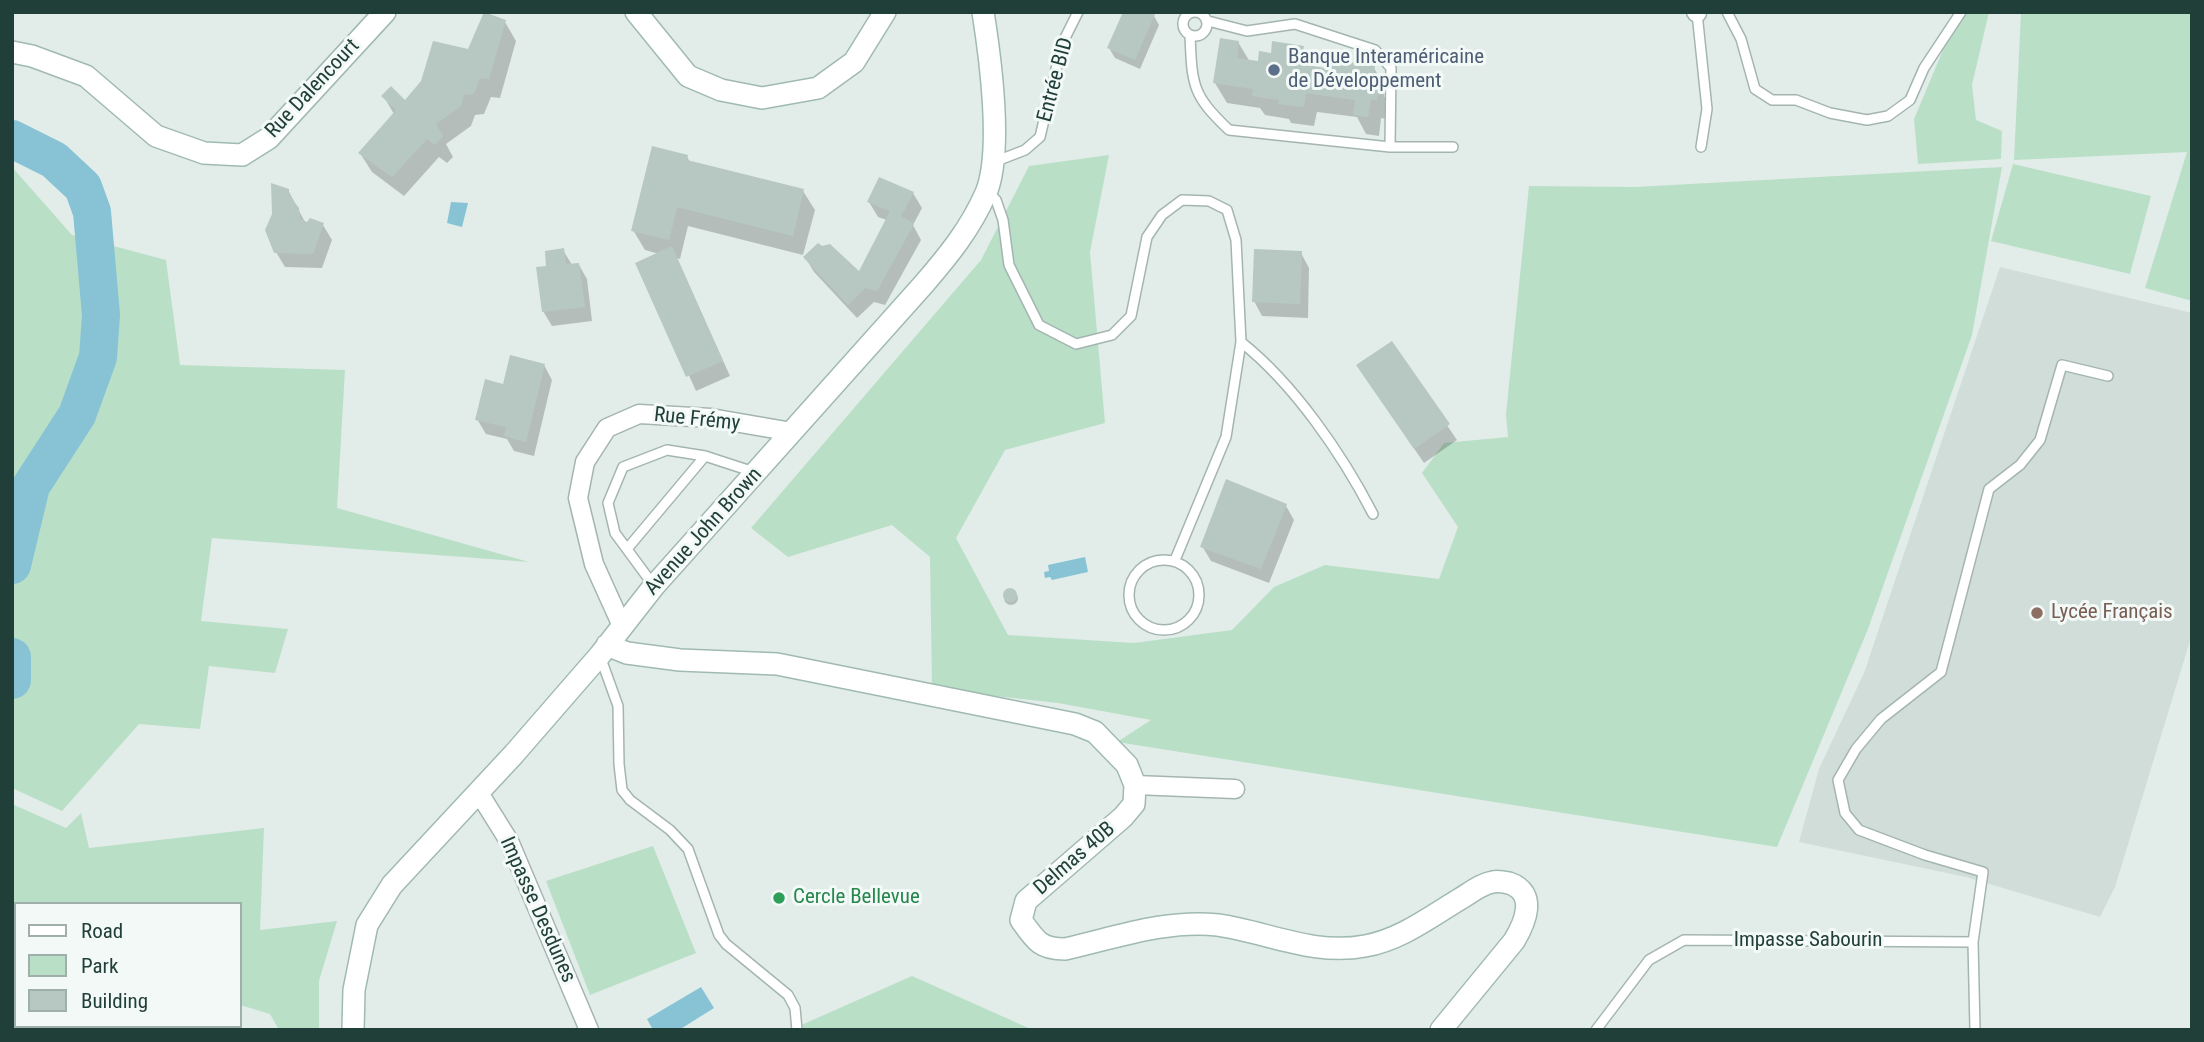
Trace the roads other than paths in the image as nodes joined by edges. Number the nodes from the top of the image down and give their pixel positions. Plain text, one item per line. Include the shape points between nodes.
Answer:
1 (385, 12) edge
2 (636, 12) edge
3 (885, 12) edge
4 (983, 12) edge
5 (1078, 12) edge
6 (1727, 12) edge
7 (1961, 12) edge
8 (1696, 13) edge
9 (1182, 15) edge
10 (1208, 21) junction
11 (1190, 35) junction
12 (12, 52) edge
13 (1390, 147) junction
14 (1453, 147) dead end
15 (1701, 148) dead end
16 (992, 162) junction
17 (987, 191) junction
18 (1241, 342) junction
19 (2108, 376) dead end
20 (792, 432) junction
21 (705, 456) junction
22 (756, 473) junction
23 (1373, 514) dead end
24 (626, 549) junction
25 (1175, 560) junction
26 (654, 586) junction
27 (622, 626) junction
28 (603, 650) junction
29 (1135, 785) junction
30 (1235, 789) dead end
31 (479, 793) junction
32 (1973, 943) junction
33 (353, 1030) edge
34 (589, 1030) edge
35 (797, 1030) edge
36 (1441, 1030) edge
37 (1596, 1030) edge
38 (1975, 1030) edge

1 - 12 street, Rue Dalencourt via 270,138 242,155 204,153 156,136 86,76
2 - 3 street via 688,76 721,90 762,98 818,88 854,62
4 - 16 street, Avenue John Brown via 991,65
5 - 16 lane, Entrée BID via 1062,44 1040,137 1025,150
6 - 7 lane via 1741,39 1755,89 1772,100 1796,100 1867,120 1888,116 1910,100 1924,68
8 - 15 lane via 1707,109
9 - 10 lane via 1201,13
9 - 11 lane via 1184,30
10 - 11 lane via 1205,32
10 - 13 lane via 1247,31 1295,23 1375,50 1391,68
11 - 13 lane via 1195,90 1209,112 1229,130
13 - 14 lane
16 - 17 street, Avenue John Brown
17 - 18 lane via 996,200 1003,220 1009,265 1040,325 1076,344 1112,335 1131,316 1147,237 1162,215 1182,200 1209,201 1227,210 1236,240
17 - 20 street, Avenue John Brown via 964,237
18 - 23 lane via 1290,389 1352,474
18 - 25 lane via 1226,437
19 - 32 lane via 2062,365 2040,440 2020,465 1989,489 1941,672 1881,719 1838,780 1845,813 1859,830 1983,872
20 - 22 street, Avenue John Brown
20 - 27 street, Rue Frémy via 711,418 639,414 607,428 585,462 578,498 594,564
21 - 22 lane
21 - 24 lane
21 - 24 lane via 667,450 623,467 607,503 615,533
22 - 26 street, Avenue John Brown
24 - 26 lane
25 - 25 lane via 1190,569 1198,583 1199,603 1183,624 1158,630 1132,612 1128,598 1133,576 1147,563
26 - 27 street, Avenue John Brown
27 - 28 street, Avenue John Brown
28 - 29 street via 680,660 777,664 1075,724 1095,732 1117,752
28 - 31 street, Avenue John Brown
28 - 35 lane via 618,706 622,790 688,849 719,935 788,995 795,1008
29 - 30 street
29 - 36 street, Delmas 40B via 1134,804 1123,817 1026,901 1021,920 1035,940 1050,949 1065,949 1166,926 1197,924 1320,948 1364,947 1393,939 1495,881 1511,884 1524,896 1528,909 1524,925
31 - 33 street, Avenue John Brown via 393,886 367,925 354,990
31 - 34 street, Impasse Desdunes via 509,841
32 - 37 lane, Impasse Sabourin via 1684,940 1649,960
32 - 38 lane

